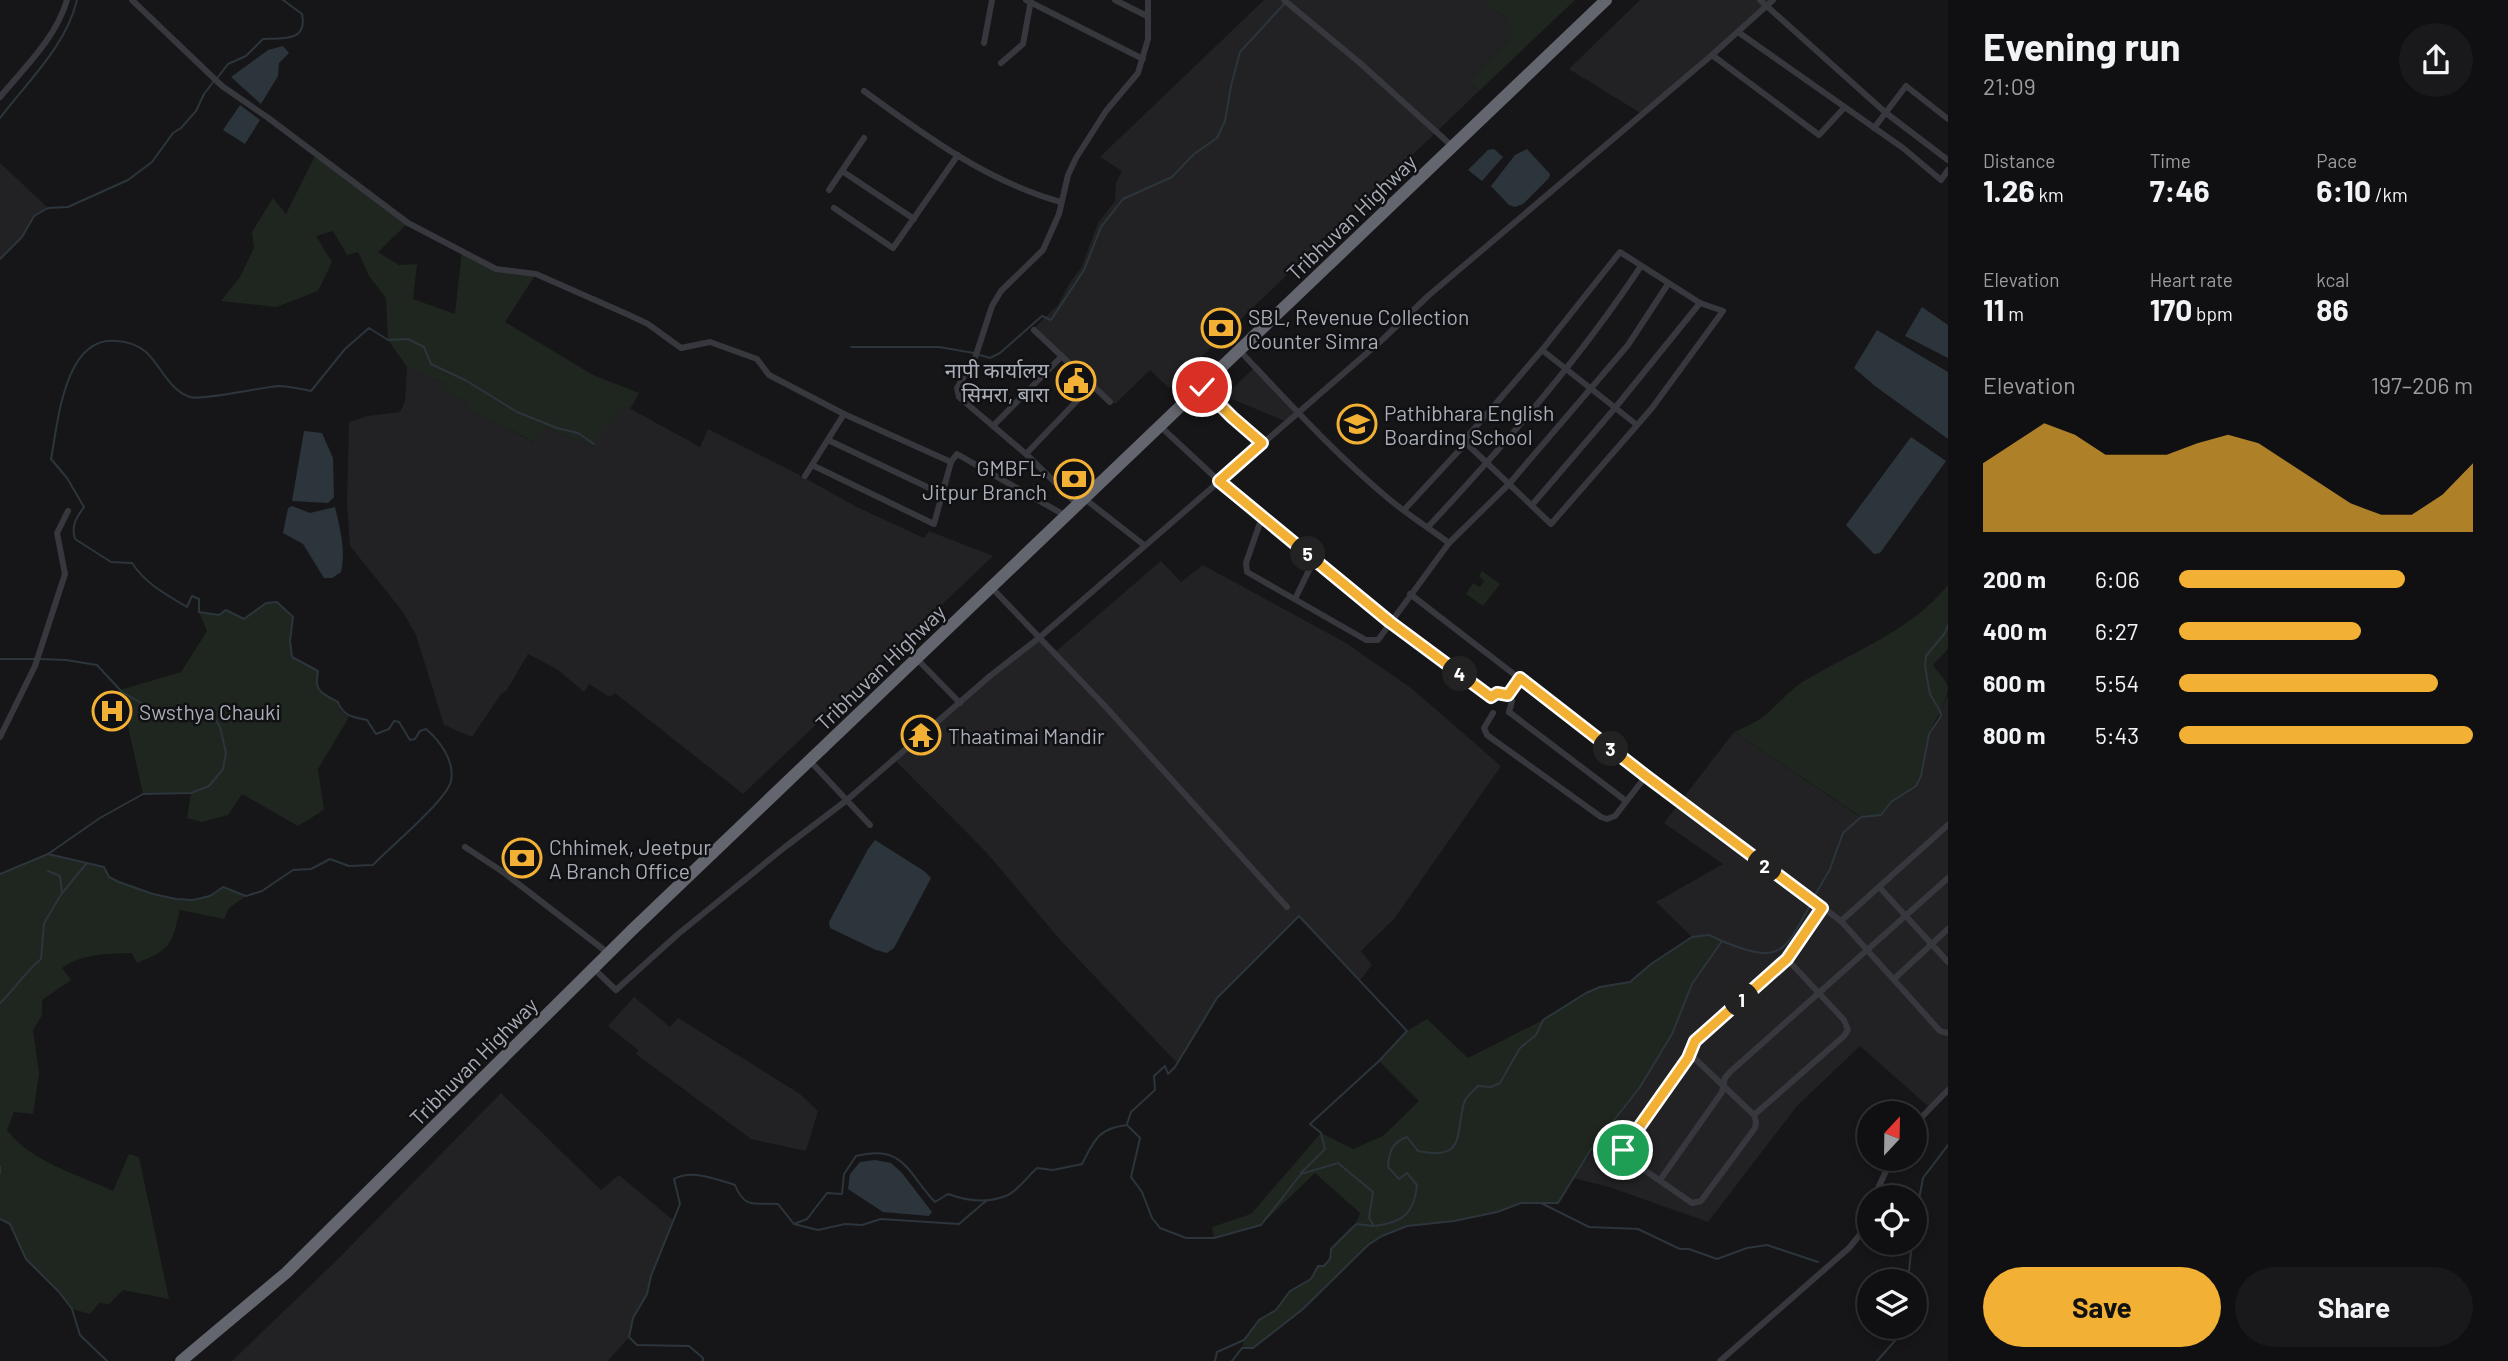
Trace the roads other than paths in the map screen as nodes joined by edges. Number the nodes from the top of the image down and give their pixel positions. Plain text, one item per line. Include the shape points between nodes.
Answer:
1 (66, 0) edge
2 (132, 0) edge
3 (992, 0) edge
4 (1115, 0) edge
5 (1148, 0) edge
6 (1606, 0) edge
7 (1760, 0) edge
8 (1773, 0) edge
9 (1029, 1) edge
10 (1287, 2) edge
11 (1766, 5) junction
12 (1147, 16) junction
13 (1738, 32) junction
14 (984, 43) dead end
15 (1713, 55) junction
16 (1143, 59) junction
17 (1001, 63) dead end
18 (864, 91) dead end
19 (0, 97) edge
20 (1843, 108) junction
21 (1886, 113) junction
22 (1948, 119) edge
23 (1874, 128) junction
24 (864, 138) dead end
25 (1452, 146) junction
26 (958, 155) junction
27 (1948, 160) edge
28 (1948, 170) edge
29 (842, 171) junction
30 (829, 190) dead end
31 (1061, 202) junction
32 (834, 208) dead end
33 (914, 219) junction
34 (1641, 267) junction
35 (1668, 284) junction
36 (1700, 303) junction
37 (1034, 330) dead end
38 (1542, 350) junction
39 (1240, 351) junction
40 (1062, 356) junction
41 (1566, 368) junction
42 (1092, 385) junction
43 (1202, 387) junction
44 (1591, 388) junction
45 (1110, 402) dead end
46 (1615, 408) junction
47 (844, 414) junction
48 (1297, 414) junction
49 (1637, 425) junction
50 (993, 426) junction
51 (1161, 427) junction
52 (828, 440) junction
53 (1262, 443) junction
54 (1465, 443) junction
55 (1026, 454) junction
56 (951, 462) junction
57 (1488, 463) junction
58 (812, 464) junction
59 (805, 476) dead end
60 (1219, 481) junction
61 (1509, 484) junction
62 (942, 494) junction
63 (1081, 502) junction
64 (1532, 505) junction
65 (1404, 510) junction
66 (68, 511) dead end
67 (1066, 516) junction
68 (1262, 517) junction
69 (1428, 527) junction
70 (1449, 543) junction
71 (1144, 545) junction
72 (1314, 560) junction
73 (992, 588) junction
74 (1410, 594) junction
75 (1295, 599) junction
76 (1390, 622) junction
77 (1040, 637) junction
78 (916, 658) junction
79 (1520, 678) junction
80 (1508, 695) junction
81 (1491, 697) junction
82 (960, 704) junction
83 (1509, 712) junction
84 (1493, 713) junction
85 (0, 737) edge
86 (810, 761) junction
87 (1646, 776) junction
88 (847, 800) junction
89 (1626, 801) junction
90 (870, 824) dead end
91 (1948, 825) edge
92 (465, 847) dead end
93 (1948, 878) edge
94 (1880, 888) junction
95 (1287, 907) dead end
96 (1822, 908) junction
97 (1906, 915) junction
98 (1841, 921) junction
99 (1948, 929) edge
100 (1932, 943) junction
101 (1867, 950) junction
102 (608, 953) junction
103 (1787, 959) junction
104 (1948, 962) edge
105 (593, 968) junction
106 (1894, 979) junction
107 (1819, 994) junction
108 (1948, 1033) edge
109 (1689, 1054) junction
110 (1723, 1084) junction
111 (1948, 1090) edge
112 (1927, 1112) edge
113 (1754, 1115) junction
114 (1660, 1180) junction
115 (1857, 1238) edge
116 (181, 1361) edge
117 (1720, 1361) edge

1 - 19 street via 36,55
2 - 47 street via 222,86 408,223 496,269 536,274 649,324 681,348 710,342 757,359 769,375
3 - 14 street
4 - 12 street
5 - 12 street
6 - 25 highway, Tribhuvan Highway
7 - 11 street
8 - 11 street
9 - 16 street
9 - 17 street via 1023,44
10 - 25 street
11 - 13 street
11 - 21 street
12 - 16 street
13 - 15 street
13 - 20 street
15 - 20 street via 1819,135
15 - 48 street via 1458,270
16 - 31 street via 1138,73 1081,149
18 - 26 street
20 - 23 street
21 - 22 street via 1906,86
21 - 23 street
21 - 27 street
23 - 28 street via 1941,180
24 - 29 street
25 - 39 highway, Tribhuvan Highway
26 - 31 street via 1018,189
26 - 33 street
29 - 30 street
29 - 33 street
31 - 50 street via 1043,250 1001,290 992,306 976,354 957,388 959,397
32 - 33 street via 893,248
34 - 35 street
34 - 38 street via 1620,252
34 - 41 street
35 - 36 street
35 - 44 street via 1628,345
36 - 46 street
36 - 49 street via 1723,311 1721,316
37 - 40 street
38 - 41 street
38 - 54 street
39 - 43 highway, Tribhuvan Highway
39 - 48 street
40 - 42 street
40 - 50 street
41 - 44 street
41 - 57 street
42 - 45 street
42 - 55 street
43 - 51 highway, Tribhuvan Highway
43 - 53 street
44 - 46 street
44 - 61 street
46 - 49 street
46 - 64 street
47 - 52 street
47 - 56 street
48 - 53 street
48 - 65 street
49 - 64 street via 1550,524
50 - 55 street
51 - 60 street
51 - 63 highway, Tribhuvan Highway
52 - 58 street
52 - 62 street
53 - 60 street
54 - 57 street
54 - 65 street
55 - 63 street
56 - 62 street
56 - 67 street via 957,454
57 - 61 street
57 - 69 street
58 - 59 street
58 - 62 street via 934,524
60 - 68 street
60 - 71 street
61 - 64 street
61 - 70 street
63 - 67 highway, Tribhuvan Highway
63 - 71 street
65 - 69 street
66 - 85 street via 57,533 65,574 35,666
67 - 73 highway, Tribhuvan Highway
68 - 72 street
68 - 75 street via 1245,568
69 - 70 street
70 - 74 street
71 - 77 street
72 - 75 street
72 - 76 street
73 - 77 street
73 - 78 highway, Tribhuvan Highway
74 - 76 street
74 - 79 street
75 - 76 street via 1370,641 1378,640
76 - 81 street
77 - 82 street
77 - 95 street
78 - 82 street
78 - 86 highway, Tribhuvan Highway
79 - 80 street
79 - 87 street
80 - 81 street
80 - 83 street via 1513,701
81 - 84 street
82 - 88 street
83 - 84 street
83 - 89 street
84 - 89 street via 1484,728 1487,735 1601,817 1615,816
86 - 88 street
86 - 102 highway, Tribhuvan Highway
87 - 89 street
87 - 96 street
88 - 90 street
88 - 105 street via 734,888 616,990
91 - 94 street
92 - 102 street
93 - 97 street
94 - 97 street
94 - 98 street
96 - 98 street
96 - 103 street
97 - 100 street
97 - 101 street
98 - 101 street
99 - 100 street
100 - 104 street
100 - 106 street
101 - 106 street
101 - 107 street
102 - 105 highway, Tribhuvan Highway
103 - 107 street
103 - 109 street via 1695,1041
105 - 116 highway, Tribhuvan Highway via 286,1273
106 - 108 street via 1940,1031
107 - 110 street via 1730,1072
107 - 113 street via 1848,1030
109 - 110 street
109 - 114 street via 1623,1150 1627,1158
110 - 113 street
110 - 114 street via 1722,1092
111 - 112 street
113 - 114 street via 1755,1128 1701,1201 1692,1203
115 - 117 street

